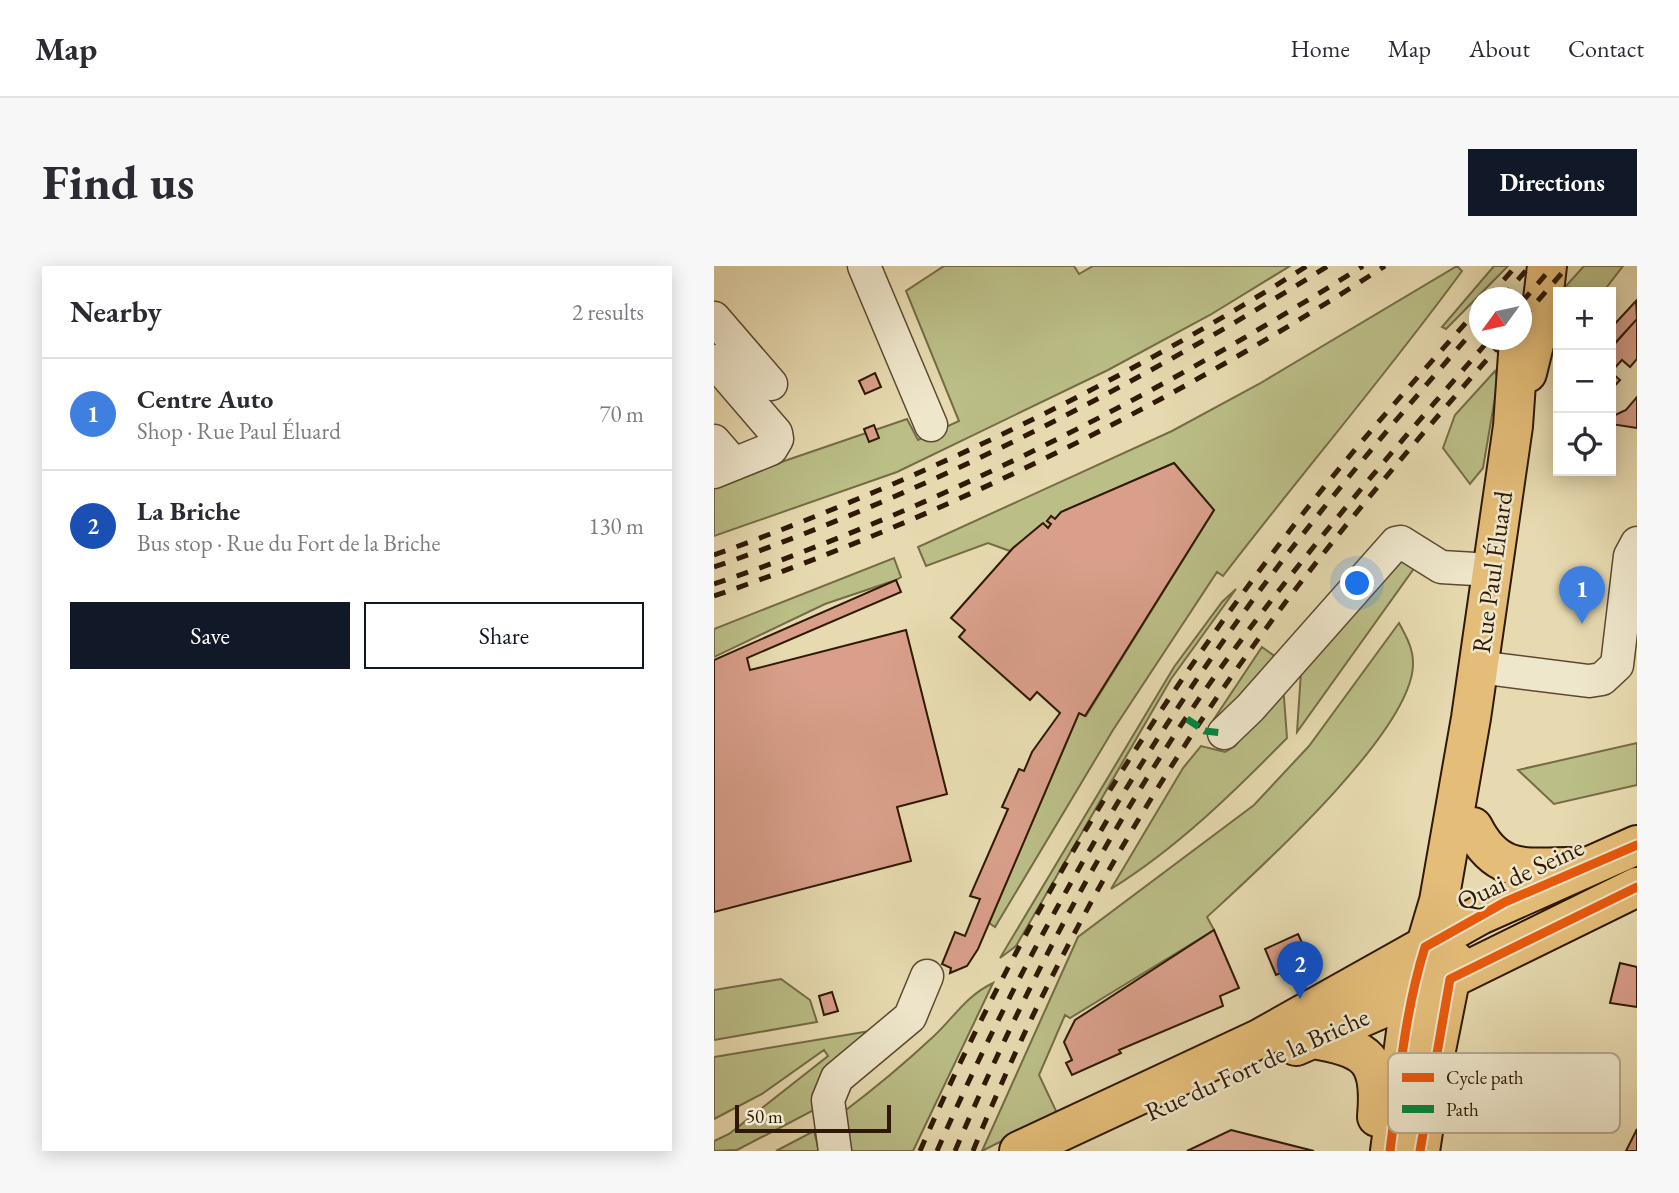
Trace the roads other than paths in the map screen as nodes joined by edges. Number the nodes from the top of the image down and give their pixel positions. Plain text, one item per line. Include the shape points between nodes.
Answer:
1 (864, 266) edge
2 (1530, 266) edge
3 (1548, 266) edge
4 (1527, 287) edge
5 (714, 318) edge
6 (1518, 350) edge
7 (714, 361) edge
8 (771, 384) dead end
9 (931, 425) dead end
10 (1513, 426) junction
11 (721, 459) edge
12 (1637, 543) edge
13 (1492, 570) junction
14 (1478, 667) junction
15 (1471, 718) junction
16 (1224, 733) dead end
17 (1473, 827) junction
18 (1637, 845) edge
19 (1584, 866) junction
20 (1637, 887) edge
21 (1462, 924) junction
22 (1425, 947) junction
23 (927, 976) dead end
24 (1450, 979) junction
25 (1412, 995) junction
26 (1313, 1039) junction
27 (1404, 1053) edge
28 (1437, 1053) edge
29 (1393, 1133) edge
30 (1423, 1133) edge
31 (835, 1151) edge
32 (1019, 1151) edge
33 (1065, 1151) edge
34 (1377, 1151) edge
35 (1390, 1151) edge
36 (1420, 1151) edge

1 - 9 lane
2 - 4 main road
3 - 10 main road, Rue Paul Éluard via 1541,316
5 - 8 lane
6 - 10 main road, Rue Paul Éluard
7 - 11 lane via 778,439 771,449
10 - 13 main road, Rue Paul Éluard
12 - 14 lane via 1630,556 1617,665 1610,673 1589,681
13 - 14 main road, Rue Paul Éluard
13 - 16 lane via 1441,567 1396,543
14 - 15 main road, Rue Paul Éluard
15 - 17 main road, Rue Paul Éluard
15 - 22 main road, Rue Paul Éluard via 1445,874
17 - 19 main road via 1484,848 1509,865
17 - 21 main road, Rue Paul Éluard via 1471,876
18 - 19 main road, Quai de Seine
19 - 21 main road, Quai de Seine
20 - 24 main road
21 - 22 main road, Quai de Seine
21 - 24 main road, Rue Paul Éluard
22 - 25 main road, Rue Paul Éluard
22 - 32 main road, Rue du Fort de la Briche via 1237,1050
23 - 31 lane via 910,1017 837,1078 828,1100
24 - 25 main road, Rue du Fort de la Briche
24 - 28 main road, Rue Paul Éluard
25 - 26 main road, Rue du Fort de la Briche
25 - 27 main road, Rue Paul Éluard
26 - 33 main road, Rue du Fort de la Briche
26 - 34 main road via 1346,1044 1370,1061 1379,1095
29 - 35 main road, Rue Paul Éluard
30 - 36 main road, Rue Paul Éluard

